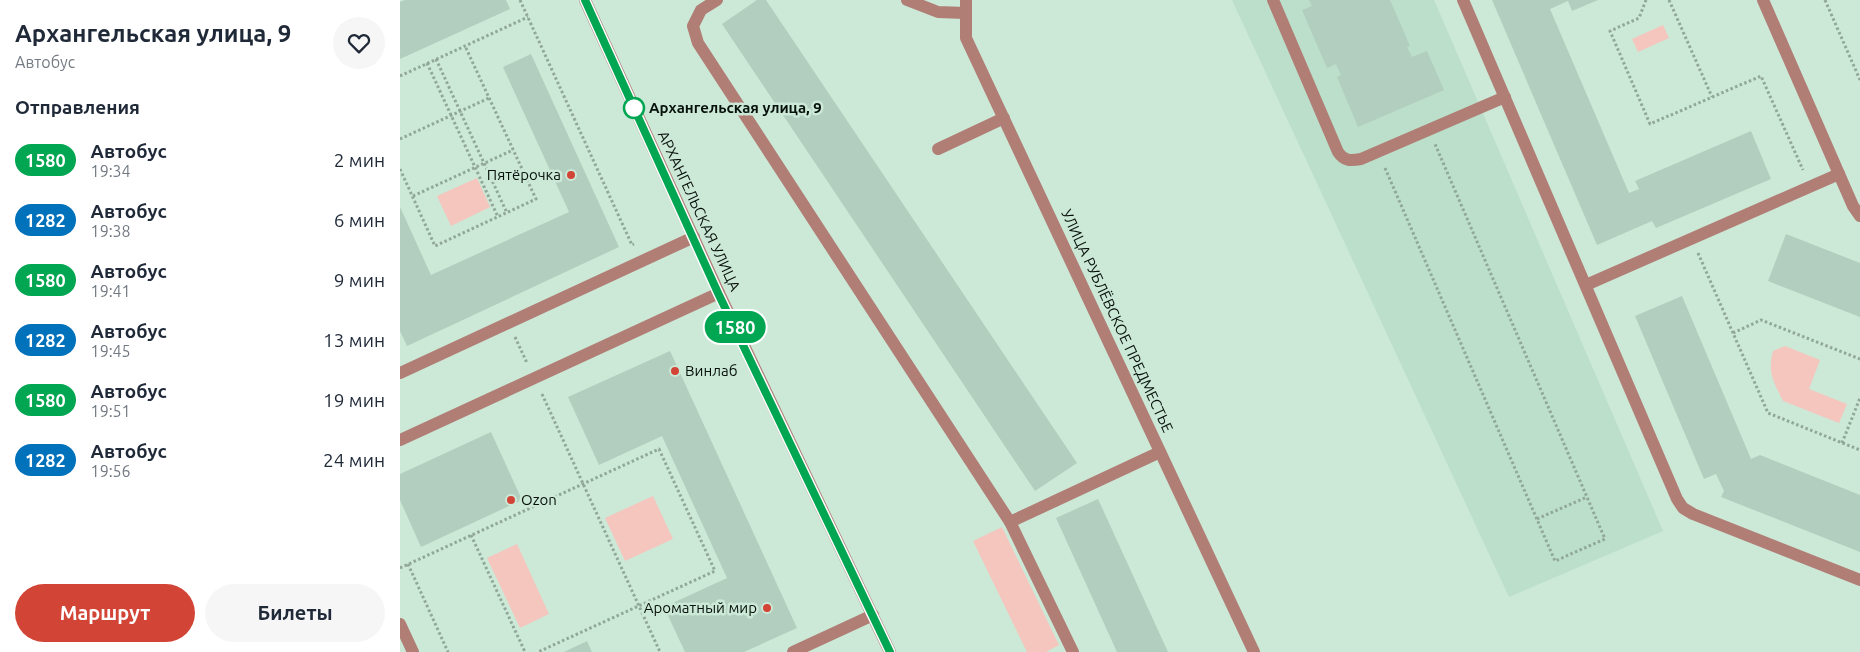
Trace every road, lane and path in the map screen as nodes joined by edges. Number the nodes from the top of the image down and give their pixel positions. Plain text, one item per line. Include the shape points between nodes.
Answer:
1 (520, 0) edge
2 (585, 0) edge
3 (717, 0) edge
4 (907, 0) edge
5 (966, 0) edge
6 (1273, 0) edge
7 (1463, 0) edge
8 (1646, 0) edge
9 (1669, 0) edge
10 (1763, 0) edge
11 (1825, 0) edge
12 (965, 13) junction
13 (528, 17) junction
14 (466, 46) junction
15 (436, 59) junction
16 (427, 63) junction
17 (400, 76) edge
18 (1860, 80) edge
19 (1505, 97) junction
20 (1712, 97) junction
21 (489, 98) junction
22 (460, 111) junction
23 (451, 116) junction
24 (1004, 118) junction
25 (1429, 130) junction
26 (400, 139) edge
27 (938, 149) dead end
28 (513, 150) junction
29 (1379, 152) junction
30 (484, 163) junction
31 (475, 168) junction
32 (400, 169) edge
33 (1839, 174) junction
34 (1810, 187) junction
35 (413, 196) junction
36 (507, 212) junction
37 (1860, 216) edge
38 (498, 217) junction
39 (694, 237) junction
40 (1692, 239) junction
41 (639, 242) dead end
42 (1586, 285) junction
43 (718, 293) junction
44 (1732, 333) junction
45 (1860, 359) edge
46 (400, 373) edge
47 (1860, 398) edge
48 (550, 412) dead end
49 (400, 440) edge
50 (1842, 443) junction
51 (1860, 450) edge
52 (1160, 452) junction
53 (583, 484) junction
54 (1587, 497) junction
55 (1536, 519) junction
56 (1010, 522) junction
57 (471, 536) junction
58 (408, 564) junction
59 (400, 568) edge
60 (1860, 580) edge
61 (639, 606) junction
62 (872, 615) junction
63 (400, 624) edge
64 (413, 652) edge
65 (448, 652) edge
66 (524, 652) edge
67 (538, 652) edge
68 (660, 652) edge
69 (792, 652) edge
70 (890, 652) edge
71 (1073, 652) edge
72 (1254, 652) edge

1 - 13 path
2 - 39 street, АРХАНГЕЛЬСКАЯ УЛИЦА
3 - 56 street via 700,10 693,26 698,43
4 - 12 street via 938,12
5 - 12 street, УЛИЦА РУБЛЁВСКОЕ ПРЕДМЕСТЬЕ
6 - 29 street via 1338,152 1351,161
7 - 19 street
8 - 20 path via 1639,18 1610,31 1650,124
9 - 20 path
10 - 33 street
11 - 18 path
12 - 24 street, УЛИЦА РУБЛЁВСКОЕ ПРЕДМЕСТЬЕ via 966,38
13 - 14 path
13 - 41 path via 632,245
14 - 15 path
14 - 21 path
15 - 16 path
15 - 22 path
16 - 17 path
16 - 23 path
19 - 25 street
19 - 42 street
20 - 34 path via 1762,76
21 - 22 path
21 - 28 path
22 - 23 path
22 - 30 path
23 - 26 path
23 - 31 path
24 - 27 street
24 - 52 street, УЛИЦА РУБЛЁВСКОЕ ПРЕДМЕСТЬЕ
25 - 29 street
25 - 54 path
28 - 30 path
28 - 36 path via 536,199
29 - 55 path
30 - 31 path
30 - 36 path
31 - 35 path
31 - 38 path
32 - 35 path
33 - 34 street
33 - 37 street
34 - 40 street
35 - 38 path via 435,246
36 - 38 path
39 - 43 street, АРХАНГЕЛЬСКАЯ УЛИЦА
39 - 46 street
40 - 42 street
40 - 44 path
42 - 60 street via 1683,508
43 - 49 street
43 - 62 street, АРХАНГЕЛЬСКАЯ УЛИЦА
44 - 45 path via 1762,320
44 - 50 path via 1768,413
47 - 50 path
48 - 53 path
50 - 51 path
52 - 56 street
52 - 72 street, УЛИЦА РУБЛЁВСКОЕ ПРЕДМЕСТЬЕ
53 - 57 path
53 - 61 path
53 - 61 path via 659,449 711,562 715,571
54 - 55 path
54 - 55 path via 1605,539 1555,561
56 - 71 street
57 - 58 path
57 - 66 path
58 - 59 path
58 - 65 path
61 - 67 path
61 - 68 path
62 - 69 street
62 - 70 street, АРХАНГЕЛЬСКАЯ УЛИЦА
63 - 64 street

